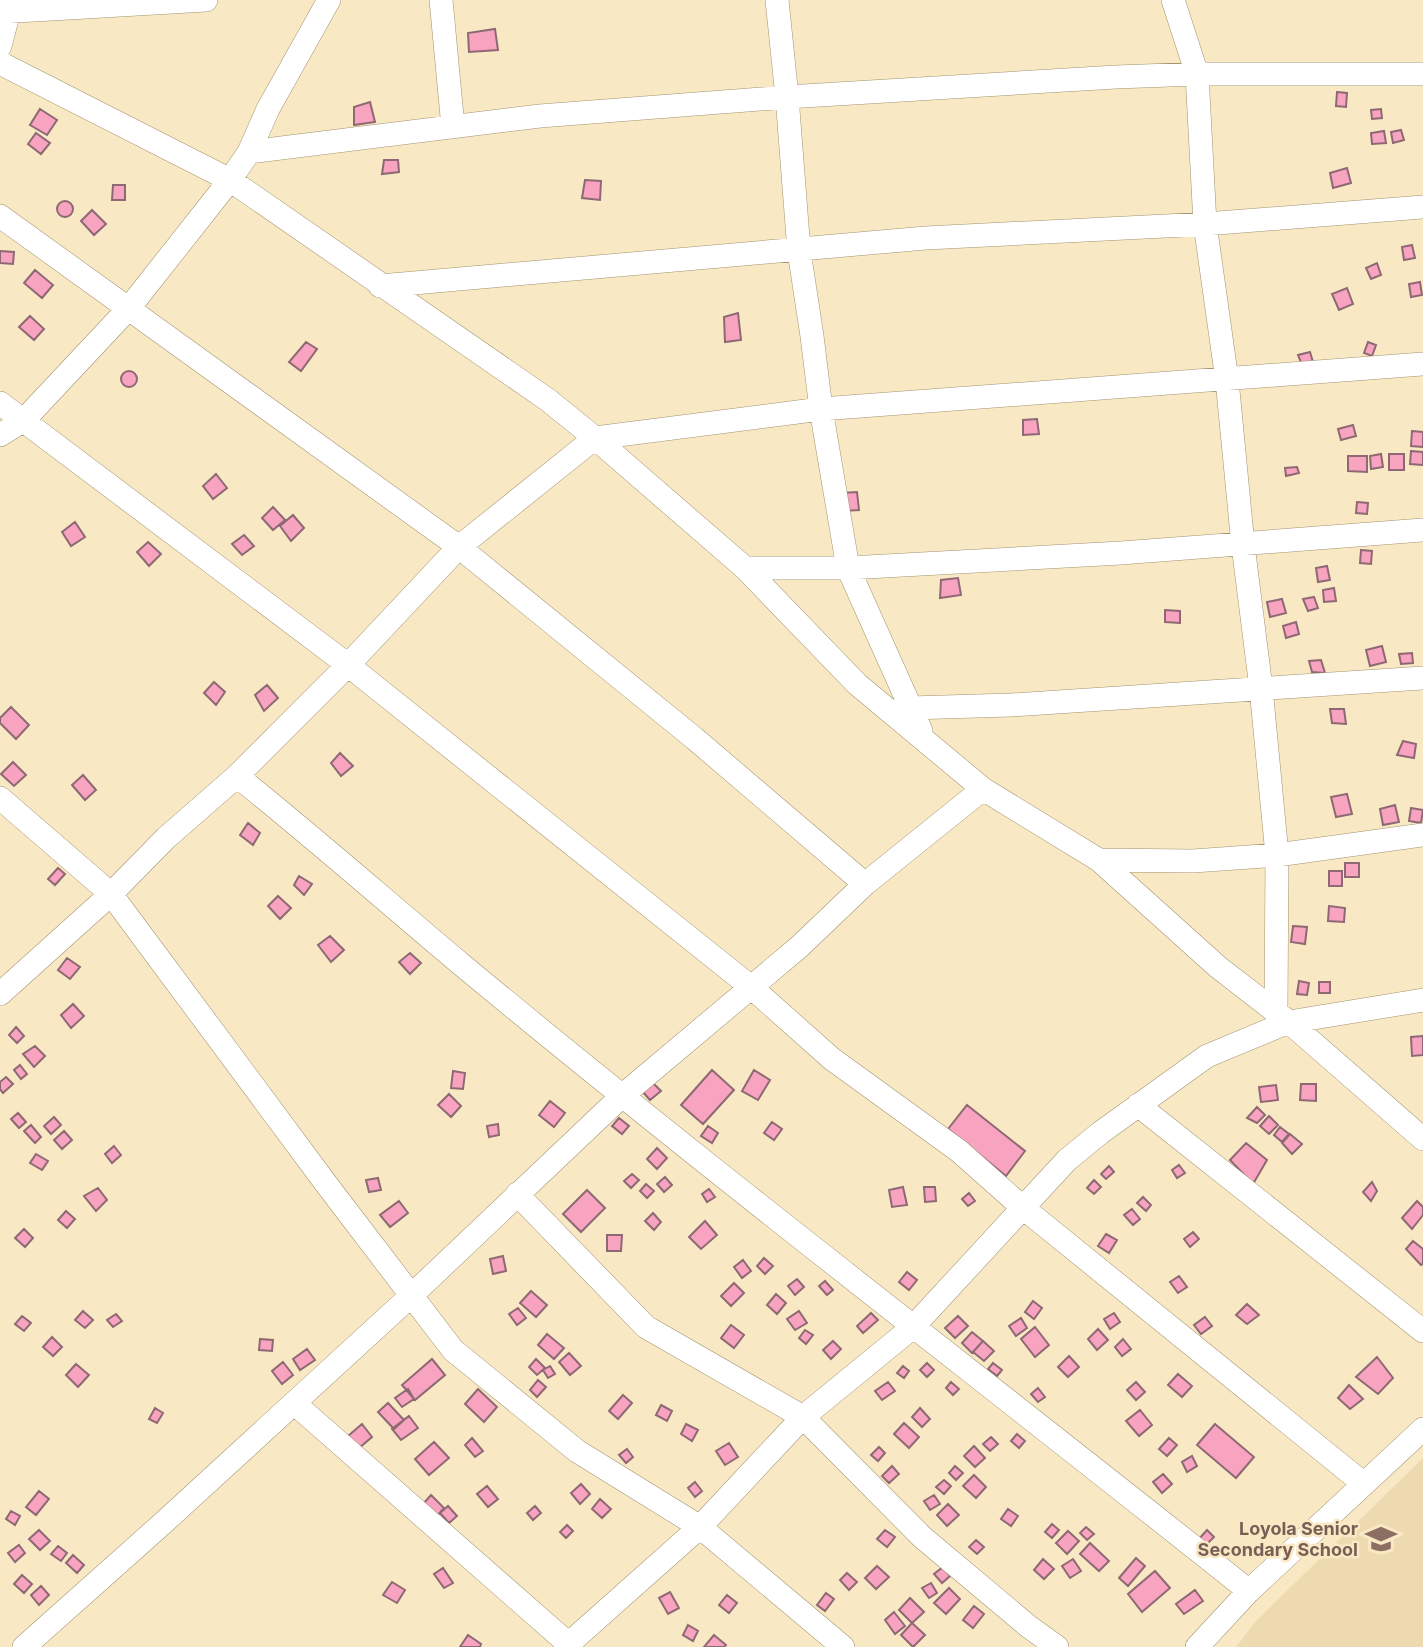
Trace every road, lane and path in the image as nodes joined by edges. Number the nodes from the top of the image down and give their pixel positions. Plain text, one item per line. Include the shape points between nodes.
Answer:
1 (206, 0) edge
2 (329, 0) edge
3 (441, 0) edge
4 (777, 0) edge
5 (1173, 0) edge
6 (7, 8) edge
7 (0, 46) edge
8 (0, 63) edge
9 (1197, 74) junction
10 (1423, 74) edge
11 (787, 97) junction
12 (453, 127) junction
13 (249, 152) junction
14 (230, 180) junction
15 (1423, 206) edge
16 (0, 216) edge
17 (1205, 224) junction
18 (799, 251) junction
19 (380, 286) junction
20 (129, 308) junction
21 (1423, 364) edge
22 (1227, 380) junction
23 (0, 403) edge
24 (821, 409) junction
25 (24, 420) junction
26 (0, 435) edge
27 (595, 438) junction
28 (1423, 530) edge
29 (1243, 545) junction
30 (458, 547) junction
31 (745, 568) junction
32 (848, 568) junction
33 (348, 665) junction
34 (1423, 678) edge
35 (1261, 688) junction
36 (910, 708) junction
37 (924, 737) junction
38 (237, 776) junction
39 (983, 789) junction
40 (0, 798) edge
41 (1423, 835) edge
42 (1277, 855) junction
43 (1100, 860) junction
44 (865, 884) junction
45 (111, 894) junction
46 (751, 987) junction
47 (0, 994) edge
48 (1423, 1000) edge
49 (1283, 1017) junction
50 (623, 1095) junction
51 (1138, 1105) junction
52 (1413, 1125) edge
53 (1423, 1139) edge
54 (517, 1194) junction
55 (1021, 1207) junction
56 (412, 1294) junction
57 (913, 1327) junction
58 (1423, 1331) edge
59 (294, 1403) junction
60 (803, 1418) junction
61 (1423, 1429) edge
62 (1364, 1484) junction
63 (699, 1527) junction
64 (1249, 1591) junction
65 (569, 1646) edge
66 (24, 1647) edge
67 (843, 1647) edge
68 (1057, 1647) edge
69 (1197, 1647) edge

1 - 6 street
2 - 13 street
3 - 12 street
4 - 11 street
5 - 9 street
6 - 7 street
8 - 14 street
9 - 10 street
9 - 11 street
9 - 17 street
11 - 12 street
11 - 18 street
12 - 13 street
13 - 14 street
14 - 19 street
14 - 20 street
15 - 17 street
16 - 20 street
17 - 18 street via 926,239
17 - 22 street
18 - 19 street
18 - 24 street
19 - 27 street via 548,400
20 - 25 street
20 - 30 street
21 - 22 street
22 - 24 street
22 - 29 street
23 - 25 street
24 - 27 street
24 - 32 street
25 - 26 street
25 - 33 street
27 - 30 street
27 - 31 street
28 - 29 street
29 - 32 street
29 - 35 street
30 - 33 street
30 - 44 street
31 - 32 street
31 - 37 street via 857,684
32 - 36 street
33 - 38 street
33 - 46 street
34 - 35 street
35 - 36 street
35 - 42 street
36 - 37 street
37 - 39 street
38 - 45 street
38 - 50 street
39 - 43 street
39 - 44 street
40 - 45 street
41 - 42 street
42 - 43 street via 1193,861
42 - 49 street
43 - 49 street via 1218,967
44 - 46 street
45 - 47 street
45 - 56 street
46 - 50 street
46 - 55 street via 832,1059 958,1151
48 - 49 street
49 - 51 street via 1207,1056
49 - 52 street
50 - 54 street
50 - 57 street
51 - 55 street via 1067,1160
51 - 58 street
52 - 53 street
54 - 56 street
54 - 60 street via 646,1327
55 - 57 street
55 - 62 street
56 - 59 street
56 - 63 street via 453,1350 577,1451
57 - 60 street
57 - 64 street
59 - 65 street
59 - 66 street
60 - 63 street
60 - 68 street via 922,1537
61 - 62 street
62 - 64 street
63 - 65 street
63 - 67 street
64 - 69 street

